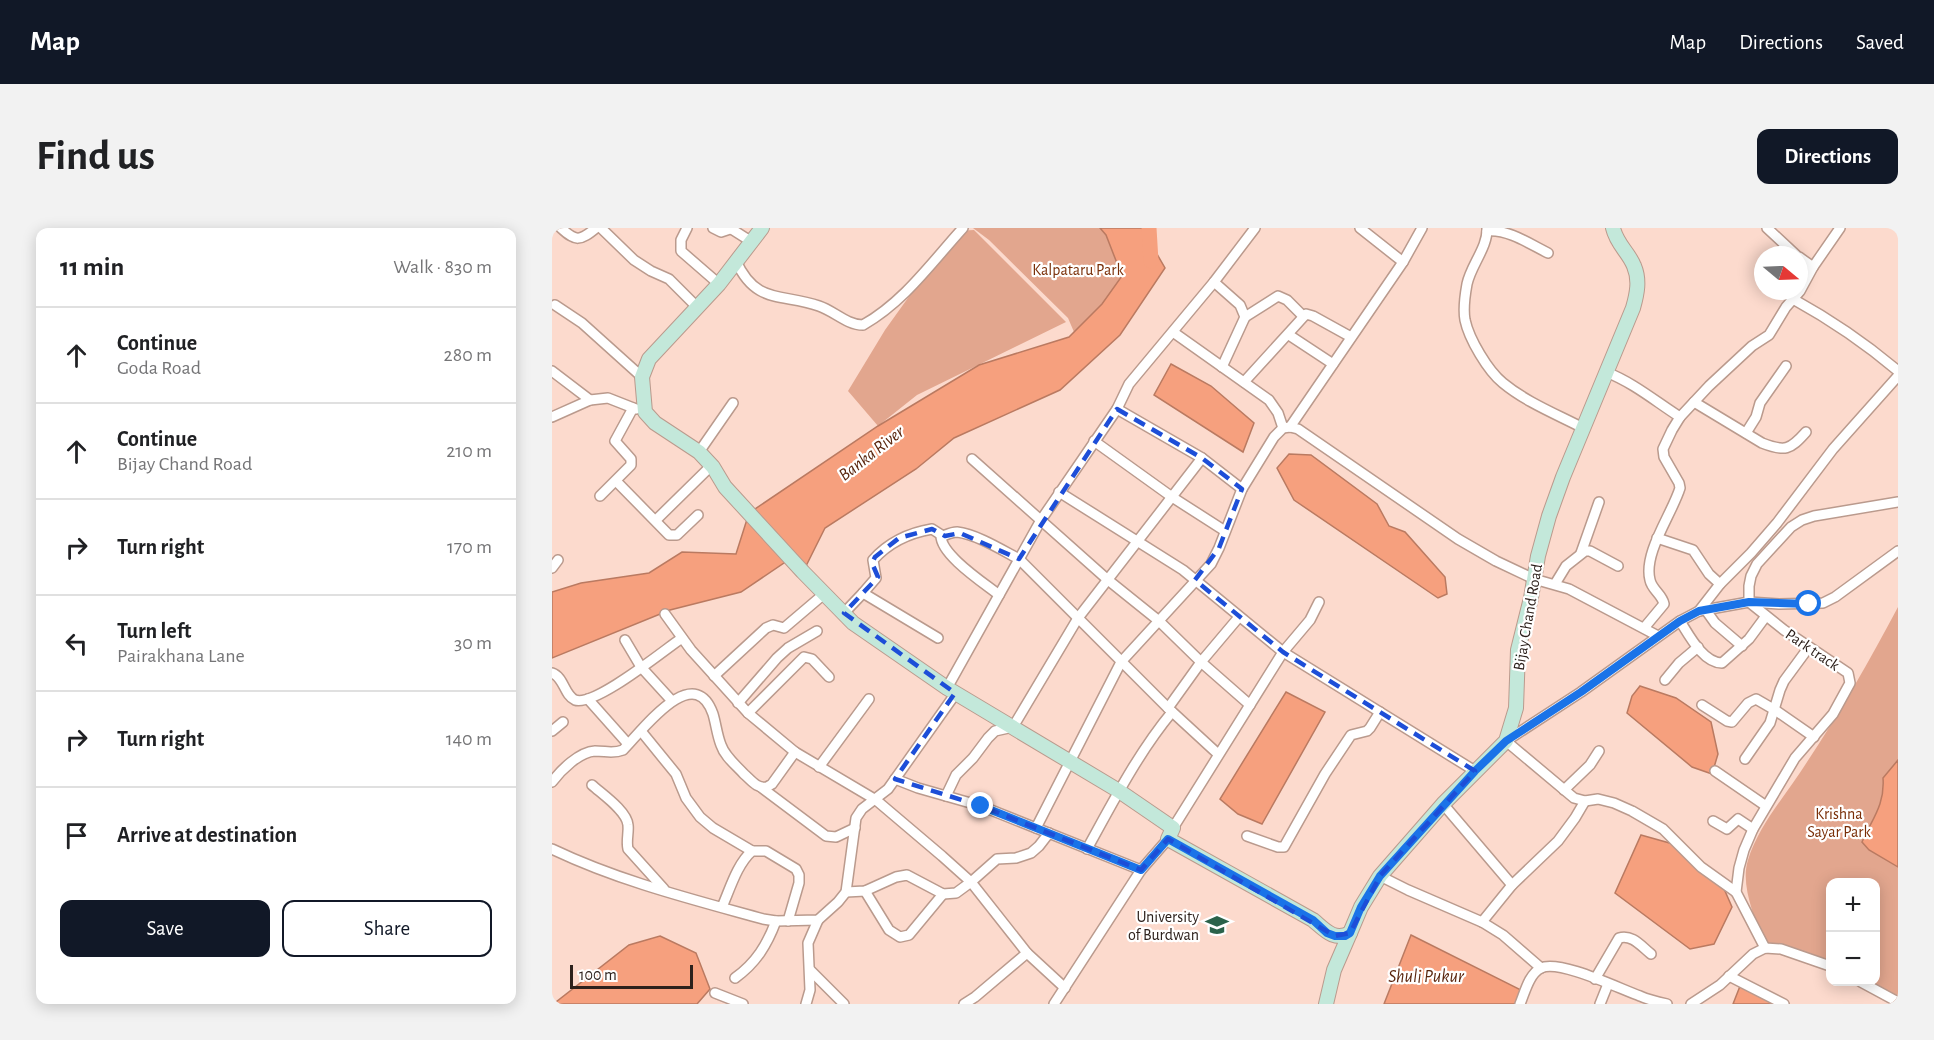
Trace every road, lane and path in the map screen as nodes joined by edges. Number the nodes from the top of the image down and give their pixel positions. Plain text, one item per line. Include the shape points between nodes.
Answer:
1 (561, 228) edge
2 (596, 228) edge
3 (601, 228) edge
4 (687, 228) edge
5 (713, 228) edge
6 (762, 228) edge
7 (963, 228) edge
8 (1255, 228) edge
9 (1360, 228) edge
10 (1422, 228) edge
11 (1614, 228) edge
12 (1767, 228) edge
13 (1840, 228) edge
14 (1487, 229) edge
15 (752, 242) junction
16 (1786, 246) edge
17 (1548, 253) dead end
18 (736, 261) junction
19 (1403, 262) junction
20 (1808, 264) edge
21 (1813, 267) junction
22 (1808, 275) edge
23 (1214, 282) junction
24 (719, 284) junction
25 (1792, 300) edge
26 (1795, 300) edge
27 (555, 305) dead end
28 (698, 308) junction
29 (1303, 316) junction
30 (1245, 317) junction
31 (1173, 332) junction
32 (1289, 335) junction
33 (1351, 337) junction
34 (1333, 364) junction
35 (1786, 366) dead end
36 (1222, 367) junction
37 (552, 371) edge
38 (1898, 371) edge
39 (1606, 372) junction
40 (1898, 376) edge
41 (642, 377) junction
42 (1244, 382) junction
43 (590, 400) junction
44 (1694, 402) junction
45 (733, 403) dead end
46 (1117, 409) junction
47 (639, 410) junction
48 (552, 417) edge
49 (1680, 417) junction
50 (1287, 427) junction
51 (1583, 428) junction
52 (1806, 432) dead end
53 (1746, 434) junction
54 (1094, 441) junction
55 (699, 452) junction
56 (1202, 458) junction
57 (972, 459) dead end
58 (711, 466) junction
59 (616, 481) junction
60 (1242, 489) junction
61 (1059, 492) junction
62 (600, 496) dead end
63 (1172, 497) junction
64 (1599, 502) dead end
65 (1898, 502) edge
66 (698, 515) dead end
67 (656, 520) junction
68 (1041, 520) junction
69 (1225, 531) junction
70 (941, 536) junction
71 (1657, 538) junction
72 (1138, 540) junction
73 (1898, 551) edge
74 (1581, 553) junction
75 (1019, 559) junction
76 (1618, 566) dead end
77 (1534, 579) junction
78 (1108, 580) junction
79 (1195, 580) junction
80 (1555, 584) junction
81 (1720, 584) junction
82 (863, 593) junction
83 (824, 594) junction
84 (999, 595) junction
85 (1319, 602) dead end
86 (1749, 602) junction
87 (1702, 610) junction
88 (844, 613) junction
89 (665, 614) dead end
90 (1766, 615) junction
91 (1239, 617) junction
92 (1078, 618) junction
93 (1159, 621) junction
94 (1680, 621) junction
95 (1644, 628) junction
96 (817, 631) dead end
97 (1659, 636) junction
98 (682, 638) junction
99 (938, 638) dead end
100 (624, 640) dead end
101 (1742, 646) junction
102 (1698, 647) junction
103 (1809, 647) junction
104 (1283, 652) junction
105 (1121, 662) junction
106 (1201, 662) junction
107 (641, 667) junction
108 (552, 673) edge
109 (714, 676) junction
110 (829, 677) dead end
111 (1665, 680) dead end
112 (952, 690) junction
113 (588, 699) junction
114 (869, 699) dead end
115 (672, 701) junction
116 (738, 703) junction
117 (1250, 705) junction
118 (1702, 705) dead end
119 (1170, 710) junction
120 (1775, 710) junction
121 (1380, 712) junction
122 (748, 714) junction
123 (563, 723) dead end
124 (1013, 727) junction
125 (552, 731) edge
126 (641, 731) junction
127 (1814, 737) junction
128 (1506, 741) junction
129 (628, 744) junction
130 (1599, 751) dead end
131 (795, 752) junction
132 (1218, 754) junction
133 (1745, 759) dead end
134 (1070, 761) junction
135 (819, 767) junction
136 (555, 771) edge
137 (1475, 771) junction
138 (1715, 771) dead end
139 (895, 779) junction
140 (552, 782) edge
141 (592, 785) dead end
142 (762, 788) junction
143 (1564, 790) junction
144 (1119, 791) junction
145 (946, 796) junction
146 (876, 800) junction
147 (1585, 801) junction
148 (1443, 804) junction
149 (1766, 806) junction
150 (1713, 821) dead end
151 (855, 828) junction
152 (1036, 828) junction
153 (1753, 829) junction
154 (1049, 833) junction
155 (1171, 834) junction
156 (1247, 836) dead end
157 (552, 849) edge
158 (1087, 849) junction
159 (752, 850) junction
160 (1141, 870) junction
161 (1380, 876) junction
162 (971, 882) junction
163 (1512, 885) junction
164 (666, 891) junction
165 (865, 891) junction
166 (846, 892) junction
167 (1736, 892) junction
168 (943, 894) junction
169 (722, 907) junction
170 (818, 920) junction
171 (776, 921) junction
172 (788, 921) junction
173 (1482, 922) junction
174 (1350, 933) junction
175 (1766, 948) junction
176 (1027, 953) junction
177 (1651, 954) dead end
178 (1826, 965) edge
179 (1542, 968) junction
180 (810, 970) junction
181 (1729, 976) junction
182 (735, 978) dead end
183 (1595, 979) junction
184 (1608, 984) junction
185 (1870, 986) edge
186 (1065, 988) junction
187 (715, 993) dead end
188 (1898, 1002) edge
189 (1329, 1003) edge
190 (743, 1004) edge
191 (806, 1004) edge
192 (844, 1004) edge
193 (964, 1004) edge
194 (1054, 1004) edge
195 (1520, 1004) edge
196 (1600, 1004) edge
197 (1667, 1004) edge
198 (1691, 1004) edge
199 (1784, 1004) edge

1 - 2 street via 577,239
3 - 28 street via 642,267 669,279
4 - 24 street via 681,251
5 - 15 street via 721,232 733,230
6 - 15 street
7 - 18 street via 904,293 863,325 851,323 821,306 769,295 743,276
8 - 23 street
9 - 19 street
10 - 19 street
11 - 39 street, Bijay Chand Road via 1638,279 1633,308
12 - 16 street
13 - 21 street
14 - 17 street via 1512,235
14 - 51 street via 1468,282 1465,319 1469,333 1501,382
15 - 18 street
18 - 24 street
19 - 33 street
20 - 21 street
21 - 22 street
23 - 30 street via 1240,305
23 - 31 street
24 - 28 street
25 - 44 street via 1765,339 1741,355
26 - 38 street via 1850,333
27 - 41 street via 582,323
28 - 41 street via 650,359
29 - 30 street via 1278,296
29 - 32 street
29 - 33 street via 1310,314
30 - 36 street
31 - 36 street
31 - 46 street via 1129,384
32 - 34 street
32 - 42 street
33 - 34 street
34 - 50 street
35 - 53 street via 1760,403
36 - 42 street
37 - 43 street
39 - 49 street via 1636,386
39 - 51 street, Bijay Chand Road
40 - 81 street via 1833,449 1777,523
41 - 47 street
42 - 50 street via 1269,400
43 - 47 street via 608,398
43 - 48 street
44 - 49 street
44 - 53 street
45 - 55 street
46 - 54 street
46 - 56 street
47 - 55 street
47 - 59 street via 615,441 632,462
49 - 71 street via 1663,449 1666,464 1680,488
50 - 60 street via 1274,437
50 - 77 street via 1298,429 1458,539
51 - 77 street, Bijay Chand Road via 1549,516
52 - 53 street via 1795,444 1781,449
54 - 61 street
54 - 63 street
55 - 58 street
56 - 60 street
56 - 63 street
57 - 68 street
58 - 67 street
58 - 83 street via 725,487
59 - 62 street
59 - 67 street
60 - 69 street
61 - 68 street
61 - 72 street
63 - 69 street
63 - 72 street
64 - 74 street
65 - 86 street via 1814,516 1791,527 1757,564 1751,576
66 - 67 street via 673,536
68 - 75 street
68 - 78 street
69 - 79 street via 1211,564
70 - 75 street via 960,533
70 - 82 street via 932,529 892,543 873,560 876,578
70 - 84 street via 948,552
71 - 81 street via 1693,550
71 - 95 street via 1649,577 1664,604
72 - 78 street
72 - 79 street
73 - 86 street via 1823,603
74 - 76 street via 1590,552
74 - 80 street
75 - 84 street
75 - 92 street
77 - 80 street
77 - 128 street, Bijay Chand Road via 1518,650 1516,708
78 - 92 street
78 - 93 street
79 - 91 street
79 - 93 street
80 - 95 street
81 - 87 street
82 - 88 street
82 - 99 street
83 - 88 street
83 - 109 street via 784,628 773,624 766,628
84 - 112 street
85 - 104 street via 1310,620
86 - 87 street
86 - 90 street, Park track
87 - 94 street
87 - 101 street
88 - 112 street via 874,639
89 - 98 street
90 - 101 street
90 - 103 street, Park track
91 - 104 street
91 - 106 street
92 - 105 street
92 - 124 street
93 - 105 street
93 - 106 street
94 - 97 street
94 - 102 street
95 - 97 street
96 - 116 street via 788,648
97 - 128 street
98 - 107 street
98 - 109 street
100 - 107 street
101 - 102 street via 1718,663
102 - 111 street
103 - 120 street via 1784,681
103 - 127 street, Park track via 1848,673 1850,683 1833,714
104 - 117 street
104 - 121 street
105 - 119 street
105 - 134 street
106 - 117 street
106 - 119 street
107 - 113 street
107 - 115 street
108 - 113 street via 573,699
109 - 116 street
110 - 122 street via 812,659 804,657
112 - 124 street
112 - 139 street
113 - 129 street
114 - 135 street
115 - 126 street
115 - 142 street via 687,693 707,702 729,760
116 - 122 street
117 - 132 street
118 - 120 street via 1729,722 1752,700 1760,700
119 - 132 street
119 - 144 street
120 - 127 street
120 - 133 street
121 - 137 street
121 - 156 street via 1370,728 1351,735 1284,847
122 - 131 street
123 - 125 street
124 - 134 street
124 - 145 street via 995,731 988,738 956,775
126 - 129 street
126 - 159 street via 676,774 700,818
127 - 149 street via 1795,759
128 - 137 street, Bijay Chand Road
128 - 143 street
129 - 136 street via 616,753 588,752
130 - 143 street
131 - 135 street
131 - 142 street via 772,784
132 - 155 street
134 - 144 street
134 - 152 street
135 - 146 street
136 - 140 street
137 - 148 street, Bijay Chand Road
138 - 149 street
139 - 145 street
139 - 146 street
141 - 164 street via 626,816 627,849
142 - 151 street via 826,836 836,837
143 - 147 street
144 - 155 street
144 - 158 street
145 - 152 street
146 - 151 street via 862,809
146 - 162 street
147 - 163 street via 1558,841
147 - 167 street via 1614,803 1632,810 1663,829 1701,867
148 - 161 street, Bijay Chand Road
148 - 163 street
149 - 153 street
150 - 153 street via 1727,829 1738,819
151 - 166 street
152 - 154 street
153 - 167 street via 1739,868
154 - 158 street
154 - 162 street via 1031,853 997,860
155 - 160 street
155 - 174 street via 1313,920 1327,933
157 - 164 street via 629,881
158 - 160 street
159 - 169 street via 742,862
159 - 172 street via 766,851 796,869 799,883
160 - 186 street
161 - 173 street
161 - 174 street, Bijay Chand Road
162 - 168 street via 956,893
162 - 176 street
163 - 173 street
164 - 169 street
165 - 166 street
165 - 168 street via 908,875
165 - 168 street via 888,930 905,938
166 - 170 street
167 - 175 street
169 - 171 street
170 - 172 street
170 - 180 street via 808,943
171 - 172 street
171 - 182 street via 754,962
173 - 179 street
174 - 189 street, Bijay Chand Road via 1334,970
175 - 178 street via 1781,949
175 - 181 street via 1753,954
176 - 186 street
176 - 193 street
177 - 183 street via 1630,938 1619,938
179 - 183 street via 1569,969
179 - 195 street via 1532,977
180 - 191 street
180 - 192 street
181 - 198 street
181 - 199 street
183 - 184 street
184 - 196 street
184 - 197 street
185 - 188 street
186 - 194 street
187 - 190 street

